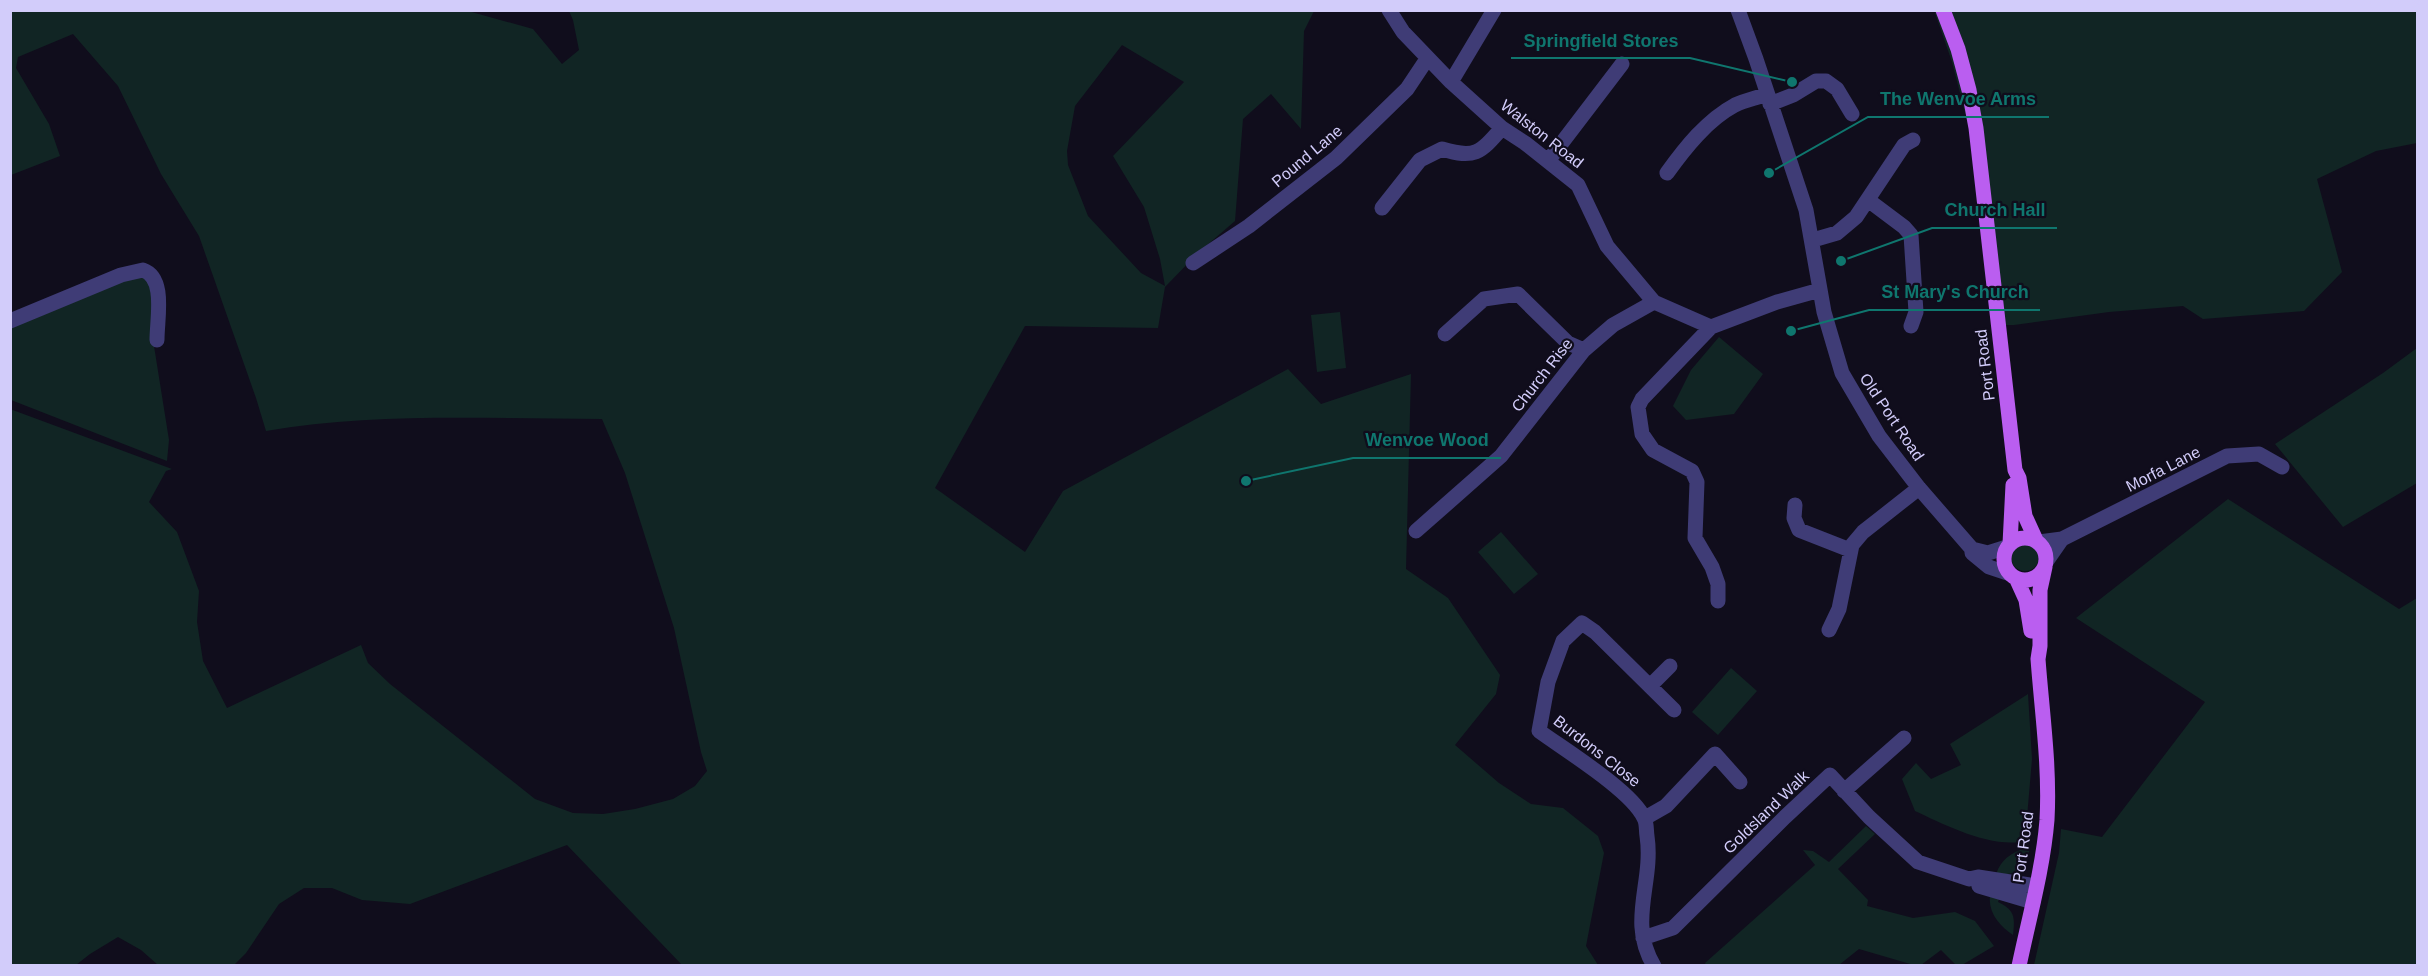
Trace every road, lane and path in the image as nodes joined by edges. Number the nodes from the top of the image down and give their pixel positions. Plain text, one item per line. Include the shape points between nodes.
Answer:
1 (1389, 10) edge
2 (1494, 10) edge
3 (1738, 10) edge
4 (1943, 10) edge
5 (1427, 59) junction
6 (1622, 64) dead end
7 (1452, 82) junction
8 (1769, 99) junction
9 (1852, 114) dead end
10 (1502, 128) junction
11 (1913, 140) dead end
12 (1548, 161) junction
13 (1667, 173) dead end
14 (1868, 200) junction
15 (1382, 208) dead end
16 (1813, 240) junction
17 (1193, 263) dead end
18 (1820, 290) junction
19 (1654, 302) junction
20 (10, 321) edge
21 (1911, 326) dead end
22 (1711, 327) junction
23 (1445, 334) dead end
24 (157, 340) dead end
25 (1584, 350) junction
26 (2282, 467) dead end
27 (2015, 470) junction
28 (1919, 488) junction
29 (1795, 505) dead end
30 (1416, 531) dead end
31 (2062, 539) junction
32 (2038, 541) junction
33 (2009, 546) junction
34 (1972, 549) junction
35 (1850, 550) junction
36 (2046, 565) junction
37 (2013, 576) junction
38 (1718, 601) dead end
39 (1829, 630) dead end
40 (2038, 659) junction
41 (1670, 666) dead end
42 (1650, 686) junction
43 (1674, 710) dead end
44 (1904, 738) dead end
45 (1740, 782) dead end
46 (1844, 791) junction
47 (1645, 818) junction
48 (1969, 879) junction
49 (2036, 886) junction
50 (2033, 902) junction
51 (1643, 938) junction
52 (1654, 966) edge
53 (2019, 966) edge

1 - 5 street, Walston Road
2 - 7 street
3 - 8 street, Old Port Road
4 - 27 main road, Port Road via 1958,49 1976,128
5 - 7 street, Walston Road
5 - 17 street, Pound Lane via 1407,89 1336,158 1249,226
6 - 12 street
7 - 10 street, Walston Road
8 - 9 street via 1793,95 1816,81 1826,81 1837,89
8 - 13 street via 1736,105 1714,120
8 - 16 street, Old Port Road
10 - 12 street, Walston Road
10 - 15 street via 1485,147 1465,156 1442,149 1420,160
11 - 14 street via 1904,145
12 - 19 street, Walston Road via 1578,185 1607,246
14 - 16 street via 1837,233
14 - 21 street via 1911,235 1917,312
16 - 18 street, Old Port Road
18 - 22 street
18 - 28 street, Old Port Road via 1835,355 1850,391
19 - 22 street, Walston Road
19 - 25 street, Church Rise via 1613,325
20 - 24 street via 142,270 154,278 158,287
22 - 38 street via 1638,407 1642,434 1653,450 1692,471 1697,482 1695,538 1712,567
23 - 25 street via 1484,299 1518,294 1568,343
25 - 30 street, Church Rise via 1501,456
26 - 31 street, Morfa Lane via 2259,454 2227,456
27 - 32 main road, Port Road via 2025,516
27 - 33 main road, Port Road
28 - 34 street, Old Port Road
28 - 35 street via 1863,532
29 - 35 street via 1794,518 1799,530
31 - 32 street, Morfa Lane
31 - 36 street, Morfa Lane
32 - 33 main road via 2022,537
32 - 36 main road, Port Road via 2046,552
33 - 34 street via 1988,553
33 - 37 main road, Port Road via 2004,561
34 - 37 street, Old Port Road via 1989,567
35 - 39 street via 1839,609
36 - 37 main road via 2036,578 2023,580
36 - 40 main road, Port Road via 2040,590
37 - 40 main road, Port Road via 2026,600 2032,647
40 - 49 main road, Port Road via 2048,766 2046,825
41 - 42 street
42 - 43 street, Burdons Close
42 - 47 street, Burdons Close via 1582,623 1563,641 1548,682 1539,731 1628,796
44 - 46 street
45 - 47 street via 1715,754 1666,806
46 - 48 street, Goldsland Walk via 1918,862
46 - 51 street, Goldsland Walk via 1830,775 1673,928
47 - 51 street via 1649,866 1640,919
48 - 49 street, Goldsland Walk
48 - 50 street, Goldsland Walk via 1976,885
49 - 50 main road, Port Road
50 - 53 main road, Port Road
51 - 52 street

